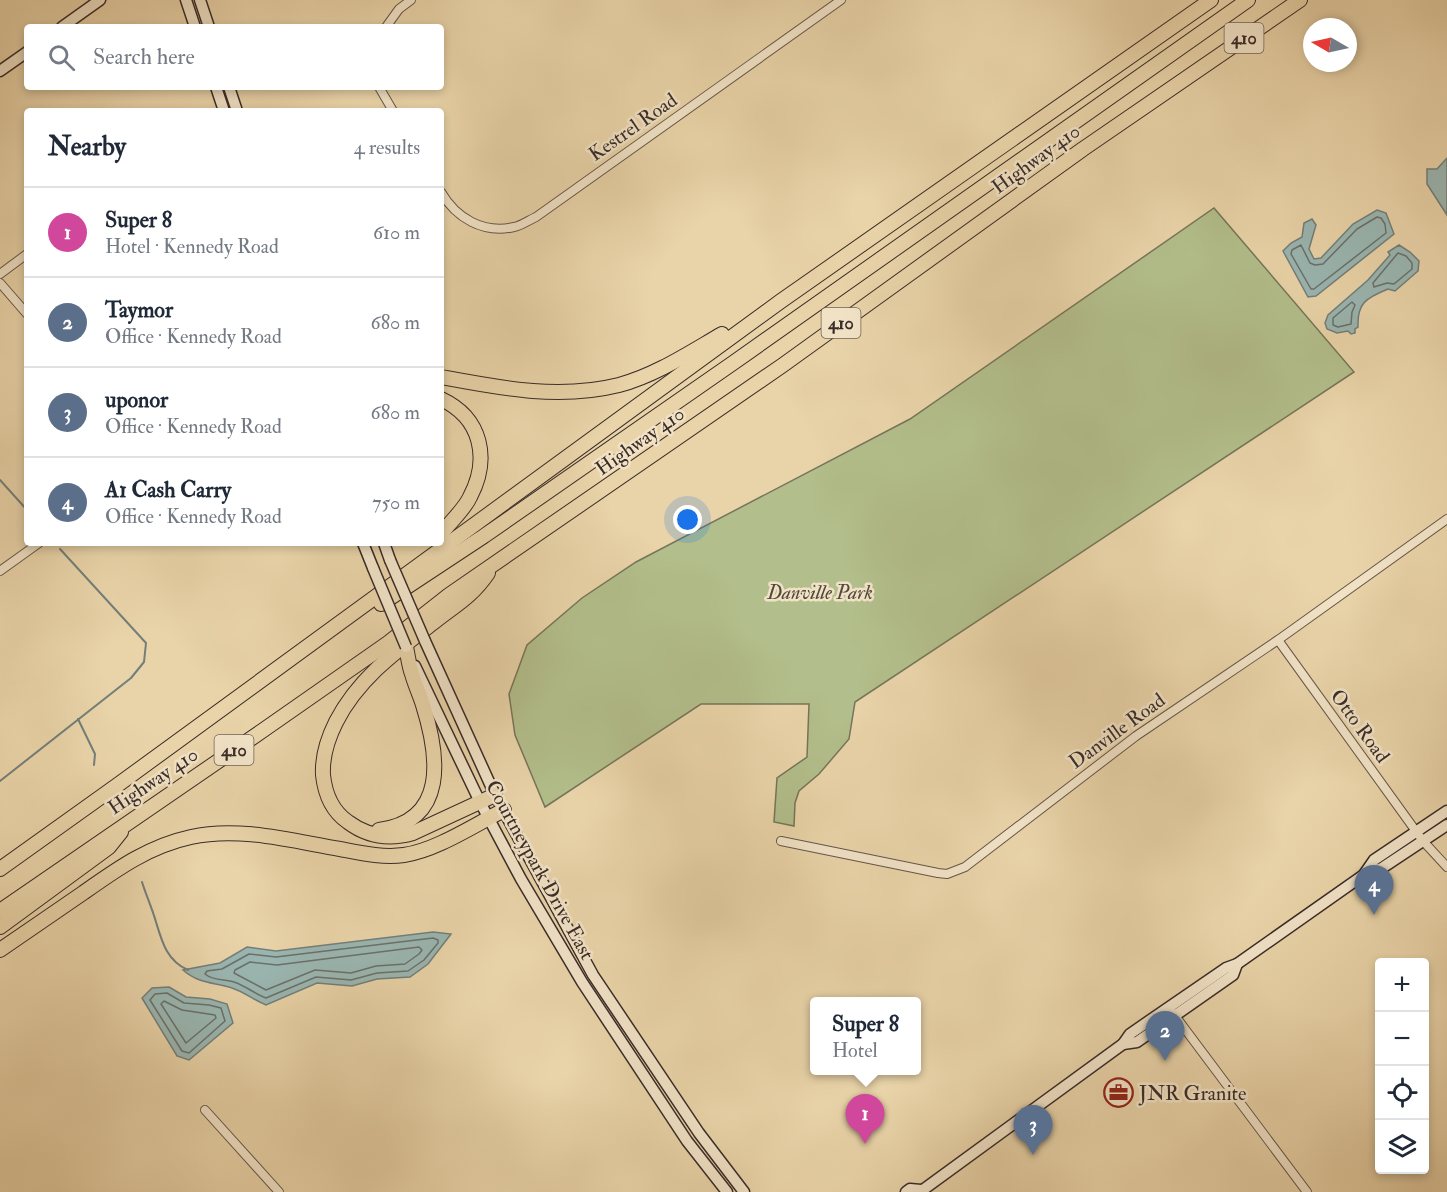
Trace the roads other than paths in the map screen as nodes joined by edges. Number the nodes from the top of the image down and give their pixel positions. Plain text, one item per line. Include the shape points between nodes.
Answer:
1 (100, 0) edge
2 (186, 0) edge
3 (200, 0) edge
4 (411, 0) edge
5 (841, 0) edge
6 (1209, 0) edge
7 (1248, 0) edge
8 (1300, 0) edge
9 (66, 24) edge
10 (194, 24) edge
11 (208, 24) edge
12 (388, 24) edge
13 (24, 54) edge
14 (0, 71) edge
15 (217, 90) edge
16 (230, 90) edge
17 (381, 90) edge
18 (223, 108) edge
19 (236, 108) edge
20 (391, 108) edge
21 (444, 196) edge
22 (24, 256) edge
23 (0, 274) edge
24 (0, 283) edge
25 (781, 301) junction
26 (24, 311) edge
27 (444, 378) edge
28 (444, 400) edge
29 (1447, 519) edge
30 (444, 530) edge
31 (35, 546) edge
32 (364, 546) edge
33 (385, 546) edge
34 (430, 546) edge
35 (493, 566) junction
36 (0, 571) edge
37 (1278, 640) junction
38 (313, 643) junction
39 (406, 647) junction
40 (119, 784) junction
41 (495, 795) junction
42 (480, 802) junction
43 (504, 810) junction
44 (1447, 811) edge
45 (488, 818) junction
46 (129, 821) junction
47 (348, 823) junction
48 (1447, 825) edge
49 (1416, 831) junction
50 (1423, 841) junction
51 (781, 842) dead end
52 (1447, 867) edge
53 (0, 869) edge
54 (1365, 874) junction
55 (0, 911) edge
56 (0, 927) edge
57 (0, 950) edge
58 (1172, 1012) junction
59 (205, 1110) dead end
60 (920, 1191) edge
61 (279, 1192) edge
62 (727, 1192) edge
63 (744, 1192) edge
64 (906, 1192) edge
65 (1307, 1192) edge

1 - 9 main road
2 - 10 main road
3 - 11 main road
4 - 12 street
5 - 21 street, Kestrel Road via 536,217 516,227 498,228 467,221
6 - 25 highway, Highway 410 / 410
7 - 40 highway via 724,370
8 - 35 highway, Highway 410 / 410
13 - 14 main road
15 - 18 main road
16 - 19 main road
17 - 20 street
22 - 23 street
24 - 26 street
25 - 27 highway via 668,366 621,384 552,393
25 - 38 highway, Highway 410 / 410
28 - 30 highway via 471,423 481,446 480,473 470,499
29 - 37 street, Danville Road
31 - 36 street
32 - 39 main road, Courtneypark Drive East, bridge
33 - 41 main road, Courtneypark Drive East, bridge
34 - 38 highway
35 - 46 highway, Highway 410 / 410
35 - 47 highway via 476,591 389,656 340,713 327,745 323,778 332,806
37 - 49 street, Otto Road
37 - 51 street, Danville Road via 1136,736 965,867 938,873
38 - 40 highway, Highway 410 / 410
39 - 42 main road, Courtneypark Drive East
39 - 47 highway via 434,750 435,776 430,796 416,816 394,828 372,830
40 - 53 highway, Highway 410 / 410
41 - 42 highway
41 - 43 main road, Courtneypark Drive East
42 - 45 main road, Courtneypark Drive East
42 - 47 highway via 402,836 372,835
43 - 45 highway
43 - 63 main road, Courtneypark Drive East via 593,975 699,1133
44 - 49 main road
45 - 57 highway via 434,845 403,855 366,854 230,833 192,836 147,851 120,867
45 - 62 main road, Courtneypark Drive East via 582,982 687,1141
46 - 55 highway, Highway 410 / 410
46 - 56 highway via 109,847
48 - 50 main road
49 - 50 street, Otto Road
49 - 54 main road via 1374,860
50 - 52 street, Otto Road
50 - 54 main road via 1382,868
54 - 58 main road via 1226,968
58 - 60 main road via 1130,1034 1123,1044
58 - 65 street
59 - 61 street
60 - 64 main road

